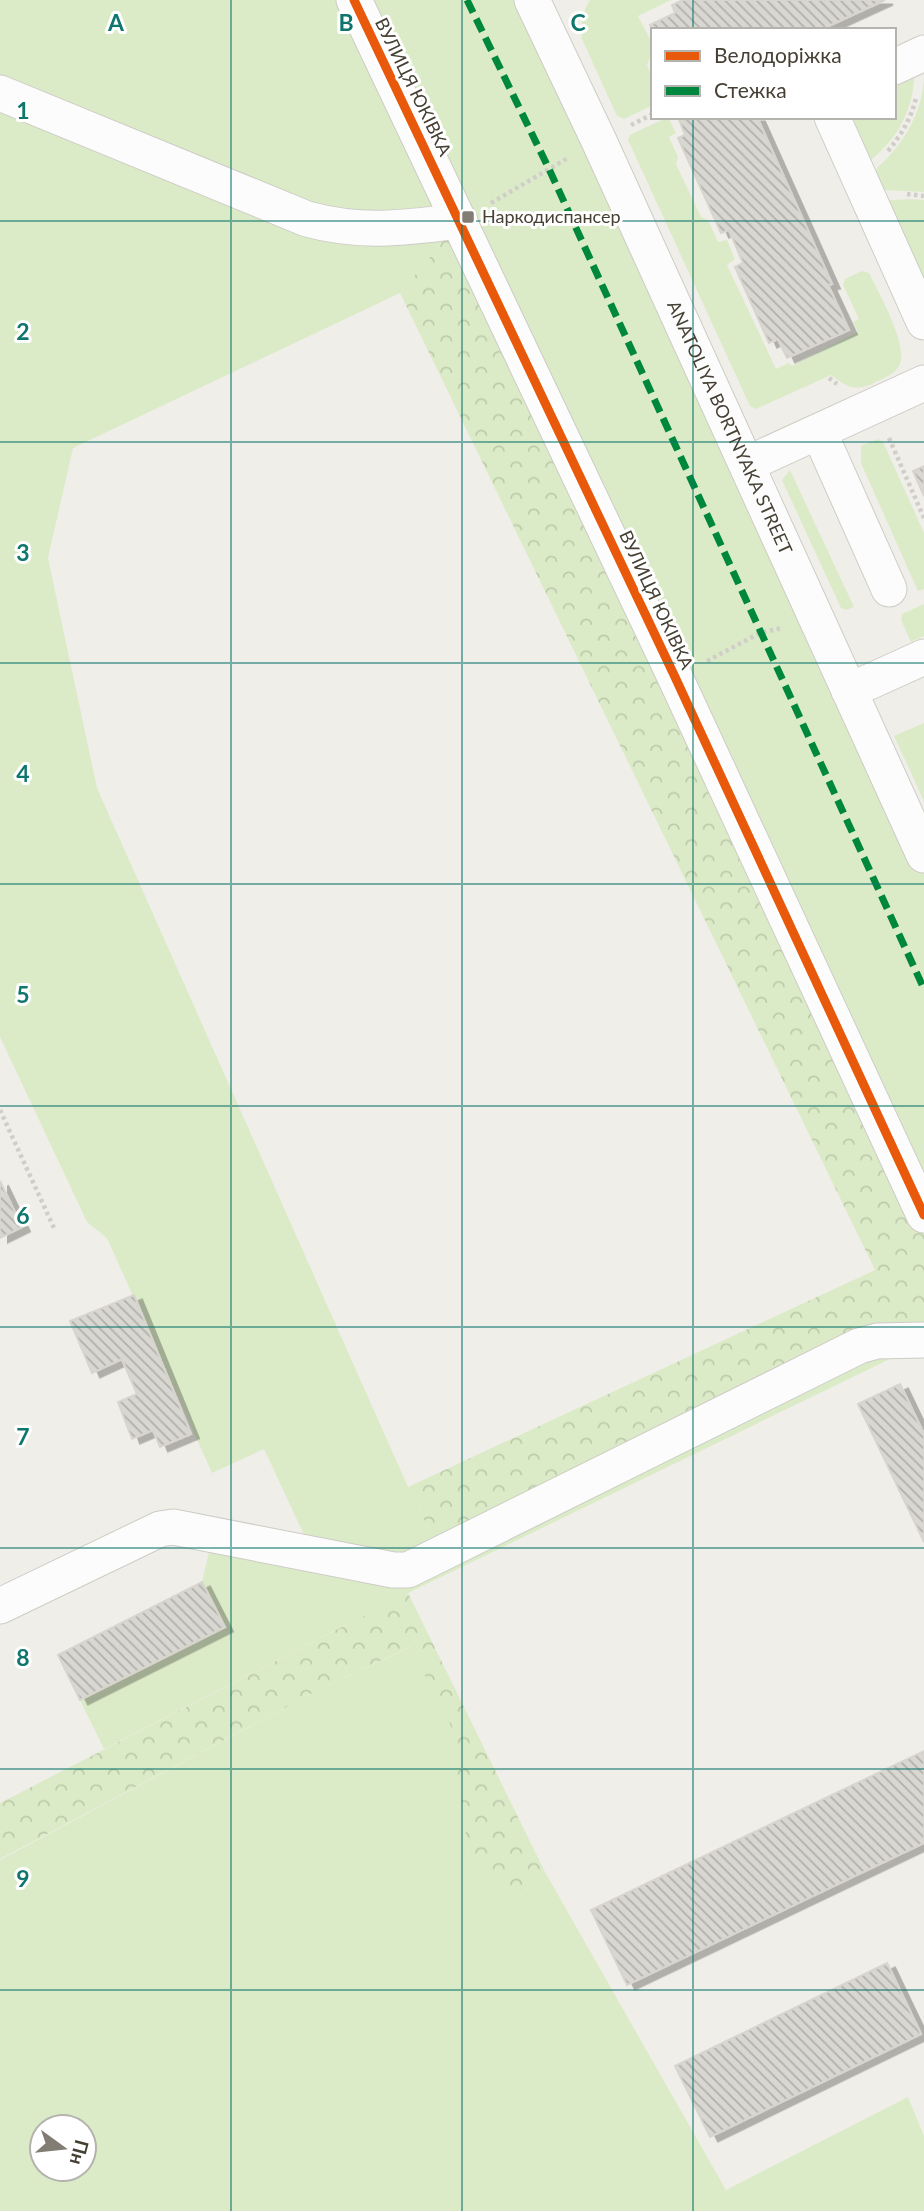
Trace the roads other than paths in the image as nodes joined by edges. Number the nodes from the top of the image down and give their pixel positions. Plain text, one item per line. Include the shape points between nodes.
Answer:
1 (354, 0) edge
2 (532, 0) edge
3 (924, 53) edge
4 (906, 80) edge
5 (0, 93) edge
6 (833, 119) edge
7 (460, 221) junction
8 (924, 322) edge
9 (924, 383) edge
10 (818, 432) junction
11 (747, 464) junction
12 (889, 589) dead end
13 (924, 657) edge
14 (849, 691) junction
15 (924, 855) edge
16 (924, 1215) edge
17 (924, 1339) edge
18 (0, 1606) edge

1 - 7 street, ВУЛИЦЯ ЮКІВКА
2 - 11 street, ANATOLIYA BORTNYAKA STREET
3 - 4 street
5 - 7 street via 307,219 360,229
6 - 8 street
7 - 16 street, ВУЛИЦЯ ЮКІВКА
9 - 10 street
10 - 11 street
10 - 12 street
11 - 14 street, ANATOLIYA BORTNYAKA STREET
13 - 14 street
14 - 15 street, ANATOLIYA BORTNYAKA STREET
17 - 18 street via 859,1346 408,1570 173,1527 160,1529

